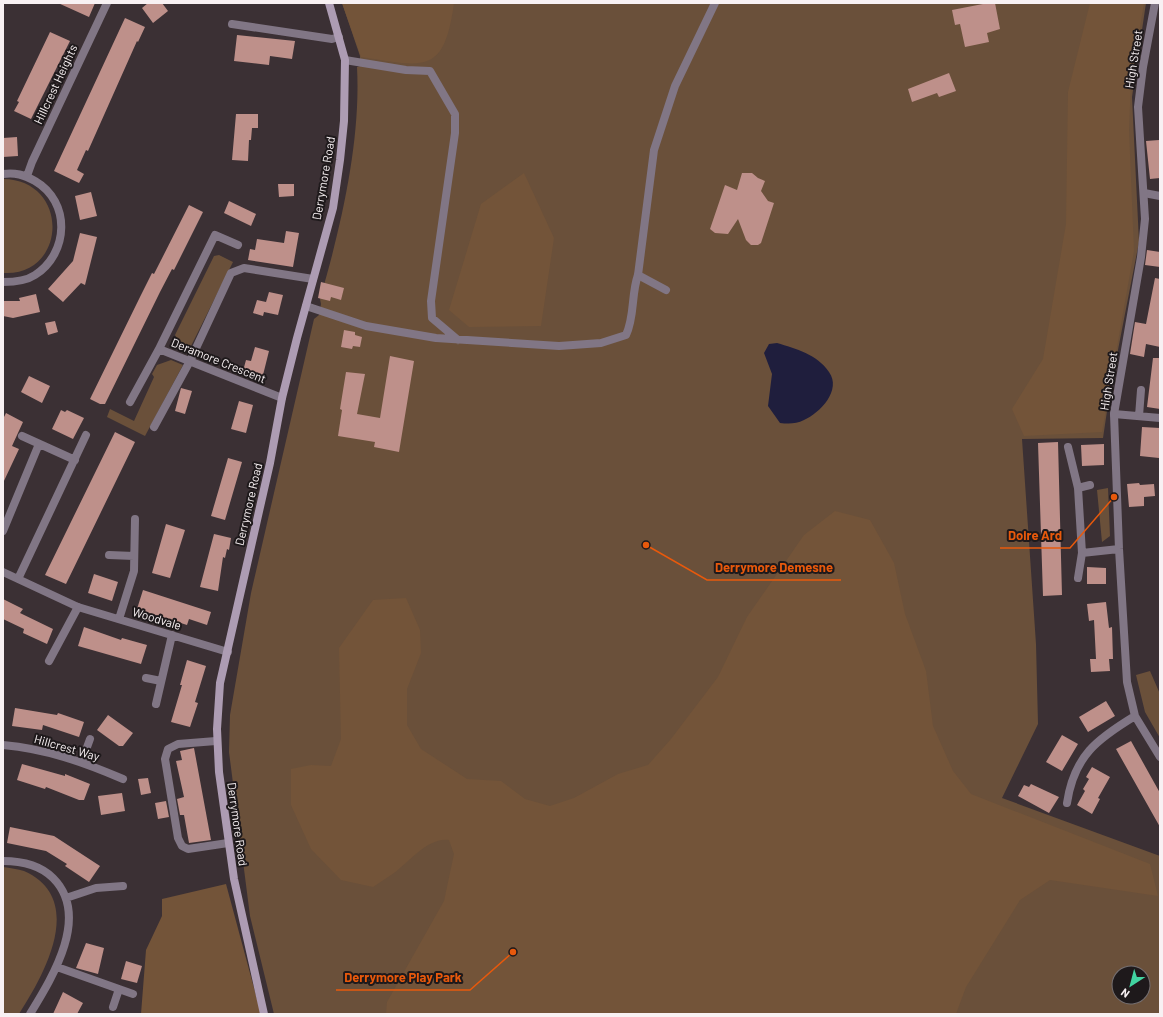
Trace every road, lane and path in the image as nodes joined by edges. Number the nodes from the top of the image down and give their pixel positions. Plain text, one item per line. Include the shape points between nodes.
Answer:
1 (107, 3) edge
2 (329, 3) edge
3 (716, 3) edge
4 (1155, 3) edge
5 (232, 24) dead end
6 (339, 37) junction
7 (345, 60) junction
8 (3, 174) edge
9 (27, 176) junction
10 (1144, 193) junction
11 (1160, 196) edge
12 (238, 246) dead end
13 (638, 275) junction
14 (313, 279) junction
15 (3, 282) edge
16 (666, 290) dead end
17 (306, 306) junction
18 (458, 340) junction
19 (159, 349) junction
20 (190, 361) junction
21 (1141, 390) dead end
22 (282, 398) junction
23 (130, 402) dead end
24 (1114, 414) junction
25 (1139, 416) junction
26 (1160, 418) edge
27 (154, 427) dead end
28 (86, 435) dead end
29 (22, 436) dead end
30 (39, 444) junction
31 (1068, 447) dead end
32 (75, 460) junction
33 (1090, 485) dead end
34 (1078, 488) junction
35 (135, 519) dead end
36 (3, 531) edge
37 (1119, 549) junction
38 (1082, 553) junction
39 (109, 555) dead end
40 (134, 556) junction
41 (3, 572) edge
42 (1078, 578) dead end
43 (18, 579) junction
44 (78, 607) junction
45 (119, 619) junction
46 (172, 635) junction
47 (228, 652) junction
48 (49, 661) dead end
49 (146, 678) dead end
50 (161, 681) junction
51 (156, 704) dead end
52 (1135, 716) junction
53 (90, 739) dead end
54 (216, 741) junction
55 (3, 745) edge
56 (1160, 757) edge
57 (82, 761) junction
58 (123, 779) dead end
59 (1067, 803) dead end
60 (228, 843) junction
61 (3, 861) edge
62 (123, 886) dead end
63 (66, 898) junction
64 (57, 967) junction
65 (119, 989) junction
66 (133, 994) dead end
67 (113, 1007) dead end
68 (30, 1014) edge
69 (264, 1014) edge

1 - 9 street, Hillcrest Heights
2 - 6 main road, Derrymore Road
3 - 13 street via 675,86 654,150
4 - 10 street, High Street via 1138,107
5 - 6 street via 332,39
6 - 7 main road, Derrymore Road
7 - 14 main road, Derrymore Road via 344,121 333,208
7 - 18 street via 406,70 430,70 455,114 455,133 431,301 432,318
8 - 9 street via 16,173
9 - 15 street via 43,186 54,199 61,215 62,233 58,250 48,265 34,276 18,282
10 - 11 street
10 - 24 street, High Street via 1145,219 1141,257
12 - 19 street via 215,235
13 - 16 street
13 - 18 street via 634,284 630,328 626,335 601,342 559,346
14 - 17 main road, Derrymore Road
14 - 20 street via 244,268 231,273
17 - 18 street via 366,326
17 - 22 main road, Derrymore Road
19 - 20 street, Deramore Crescent
19 - 23 street, Deramore Crescent
20 - 22 street, Deramore Crescent
20 - 27 street
21 - 25 street
22 - 47 main road, Derrymore Road
24 - 25 street
24 - 37 street, High Street
25 - 26 street
28 - 32 street
29 - 30 street
30 - 32 street
30 - 36 street
31 - 34 street
32 - 43 street
33 - 34 street
34 - 38 street
35 - 40 street
37 - 38 street
37 - 52 street, High Street via 1125,664
38 - 42 street
39 - 40 street
40 - 45 street via 134,571
41 - 43 street, Woodvale
43 - 44 street, Woodvale
44 - 45 street, Woodvale
44 - 48 street
45 - 46 street, Woodvale
46 - 47 street, Woodvale
46 - 50 street
47 - 54 main road, Derrymore Road via 220,683
49 - 50 street
50 - 51 street
52 - 56 street, High Street
52 - 59 street via 1094,744 1083,758 1070,783
53 - 57 street
54 - 60 main road, Derrymore Road
54 - 60 street via 178,744 168,749 165,759 178,838 182,846 188,849
55 - 57 street, Hillcrest Way via 24,747
57 - 58 street, Hillcrest Way
60 - 69 main road, Derrymore Road via 243,926
61 - 63 street via 35,866 48,873 60,885
62 - 63 street via 96,888
63 - 64 street via 68,923
64 - 65 street
64 - 68 street
65 - 66 street
65 - 67 street

